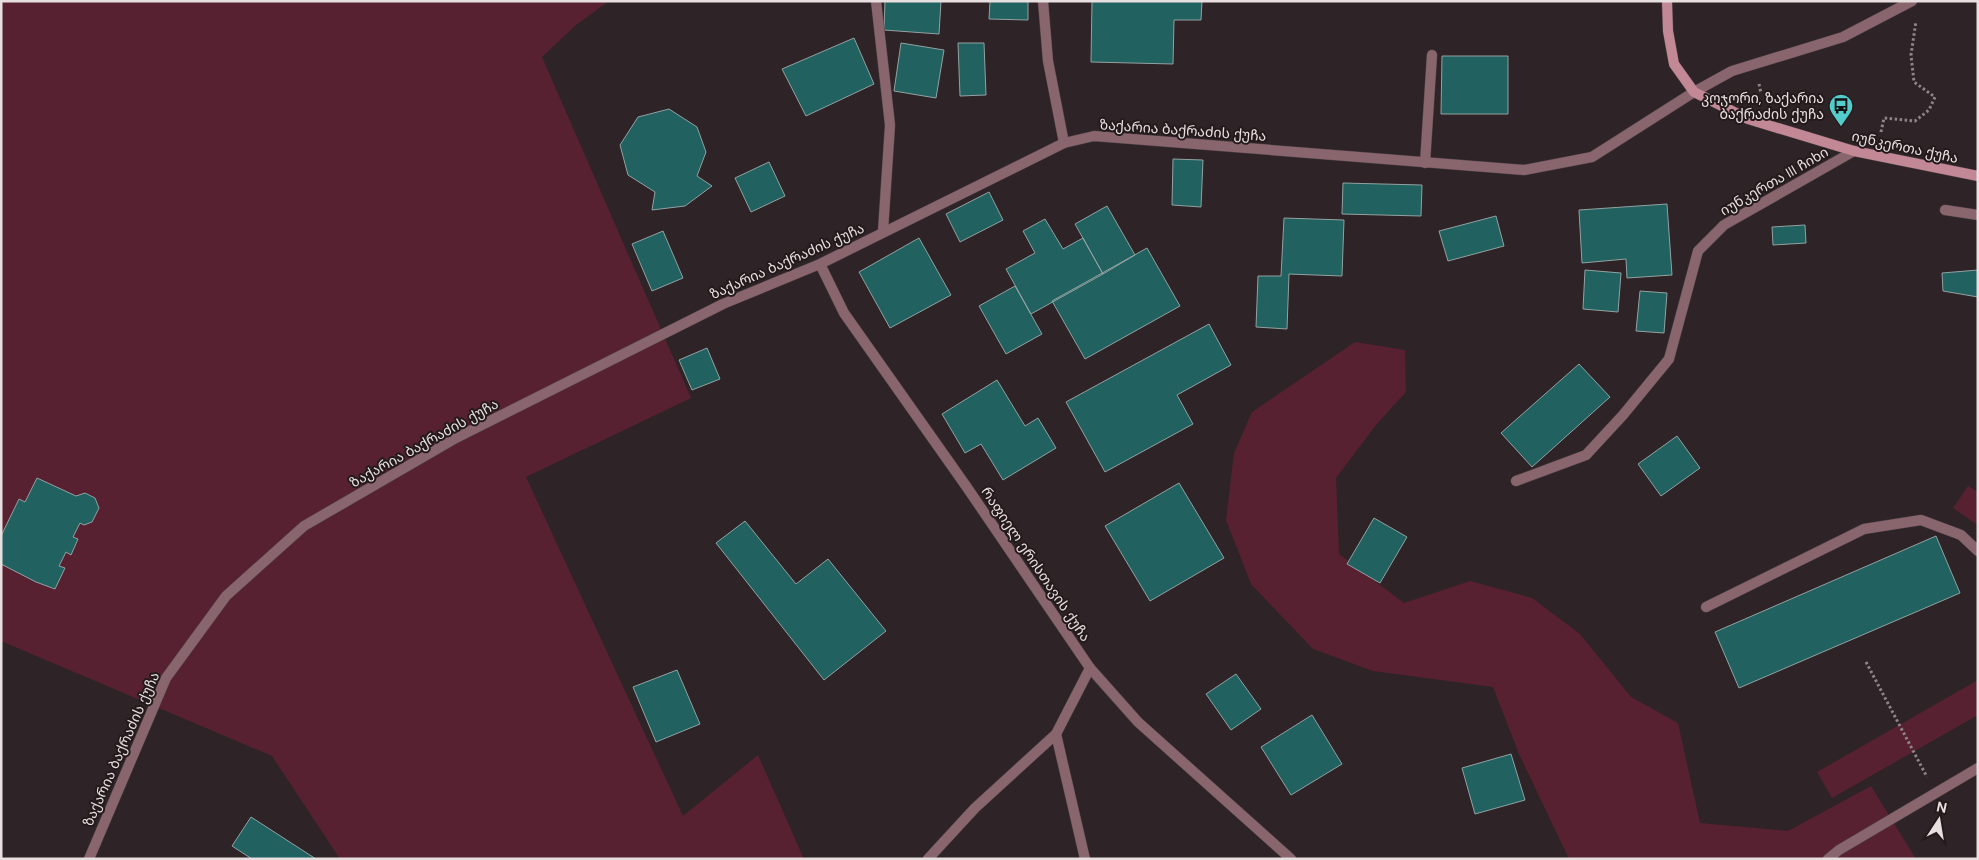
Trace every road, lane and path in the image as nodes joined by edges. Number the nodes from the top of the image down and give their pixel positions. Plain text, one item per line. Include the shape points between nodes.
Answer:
1 (876, 1) edge
2 (1043, 1) edge
3 (1667, 1) edge
4 (1912, 1) edge
5 (1917, 19) dead end
6 (1432, 55) dead end
7 (1694, 92) junction
8 (1881, 132) dead end
9 (1064, 143) junction
10 (1854, 151) junction
11 (1425, 163) junction
12 (1978, 176) edge
13 (1944, 210) dead end
14 (1978, 215) edge
15 (883, 231) junction
16 (820, 264) junction
17 (1516, 481) dead end
18 (1978, 551) edge
19 (1706, 607) dead end
20 (1866, 662) dead end
21 (1090, 668) junction
22 (1056, 734) junction
23 (1978, 768) edge
24 (1936, 793) junction
25 (89, 859) edge
26 (928, 859) edge
27 (1085, 859) edge
28 (1291, 859) edge
29 (1828, 859) edge

1 - 15 street via 890,125
2 - 9 street via 1048,61
3 - 7 main road, იუნკერთა ქუჩა via 1674,64
4 - 7 street, ზაქარია ბაქრაძის ქუჩა via 1843,36 1732,71
5 - 8 path via 1911,55 1914,82 1935,97 1929,110 1915,121 1884,118
6 - 11 street
7 - 10 main road, იუნკერთა ქუჩა via 1748,120
7 - 11 street, ზაქარია ბაქრაძის ქუჩა via 1592,157 1524,170
9 - 11 street, ზაქარია ბაქრაძის ქუჩა via 1094,136
9 - 15 street, ზაქარია ბაქრაძის ქუჩა
10 - 12 main road, იუნკერთა ქუჩა
10 - 17 street, იუნკერთა III ჩიხი via 1724,226 1698,251 1669,359 1586,455
13 - 14 street
15 - 16 street, ზაქარია ბაქრაძის ქუჩა
16 - 21 street, რაფიელ ერისთავის ქუჩა via 844,313
16 - 25 street, ზაქარია ბაქრაძის ქუჩა via 723,304 456,438 304,526 226,596 166,678
18 - 19 street via 1961,535 1922,520 1864,529
20 - 24 path
21 - 22 street
21 - 28 street, რაფიელ ერისთავის ქუჩა via 1138,722
22 - 26 street via 975,808
22 - 27 street
23 - 24 street
24 - 29 street

